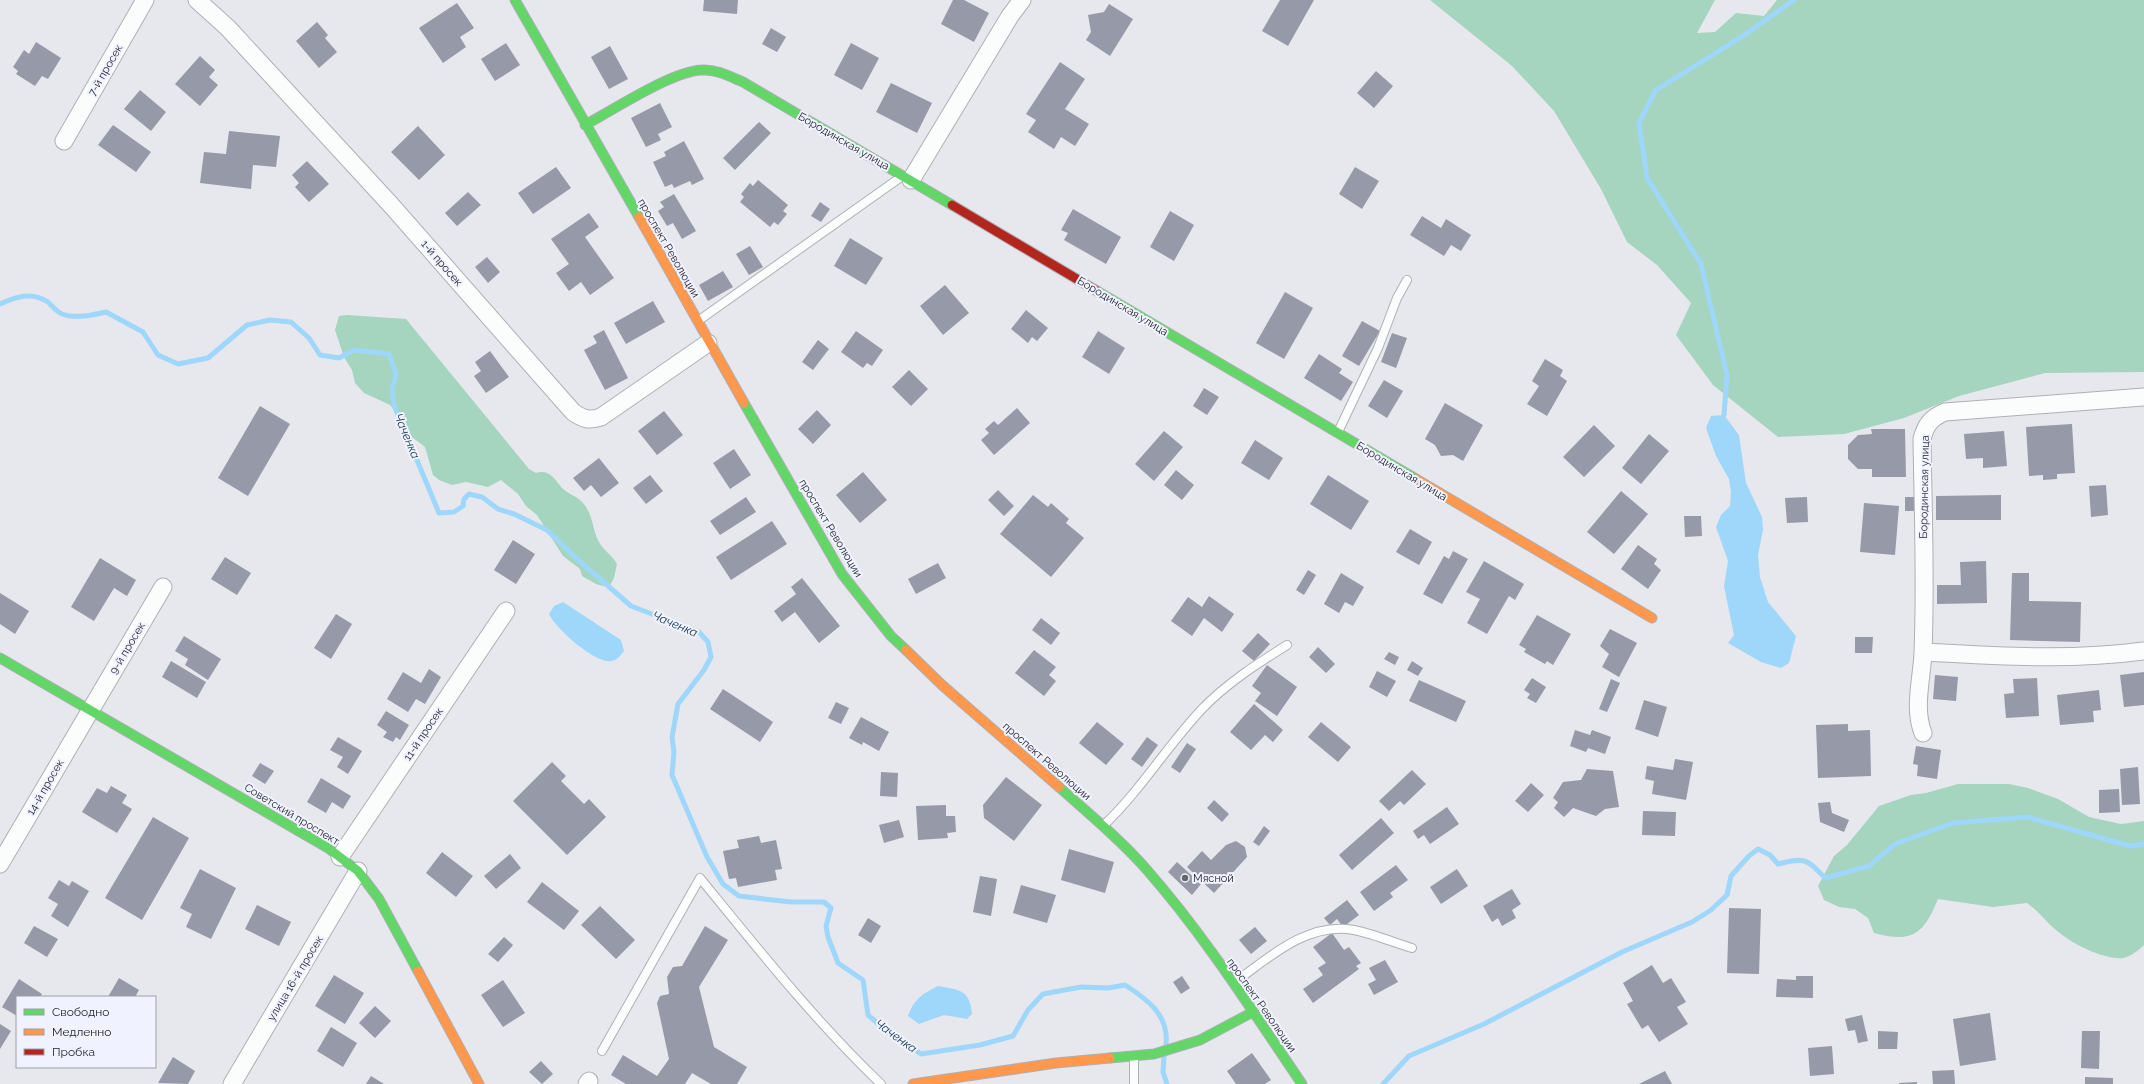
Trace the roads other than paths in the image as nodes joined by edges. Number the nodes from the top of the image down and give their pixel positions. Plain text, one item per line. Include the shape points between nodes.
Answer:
1 (145, 0) edge
2 (197, 0) edge
3 (515, 0) edge
4 (1022, 0) edge
5 (585, 125) junction
6 (64, 141) dead end
7 (907, 178) junction
8 (1407, 280) dead end
9 (697, 322) junction
10 (708, 343) junction
11 (2144, 397) edge
12 (1338, 433) junction
13 (163, 587) dead end
14 (506, 611) dead end
15 (1652, 618) dead end
16 (1287, 645) dead end
17 (2144, 651) edge
18 (1923, 652) junction
19 (0, 658) edge
20 (90, 709) junction
21 (1923, 733) dead end
22 (1103, 826) junction
23 (340, 857) junction
24 (0, 864) edge
25 (358, 871) junction
26 (1412, 948) dead end
27 (1233, 983) junction
28 (1253, 1012) junction
29 (602, 1051) dead end
30 (1134, 1057) junction
31 (232, 1084) edge
32 (479, 1084) edge
33 (881, 1084) edge
34 (913, 1084) edge
35 (1134, 1084) edge
36 (1302, 1084) edge

1 - 6 street, 7-й просек
2 - 10 street, 1-й просек via 228,28 582,419 593,420 601,416
3 - 5 street, проспект Революции
4 - 7 street
5 - 7 street, Бородинская улица via 681,75 700,70 721,73 742,82
5 - 9 street, проспект Революции
7 - 9 lane
7 - 12 street, Бородинская улица
8 - 12 lane
9 - 10 street, проспект Революции
10 - 22 street, проспект Революции via 842,574 891,636 942,685
11 - 18 street, Бородинская улица via 1945,412 1933,417 1925,427 1922,439
12 - 15 street, Бородинская улица
13 - 20 street, 9-й просек
14 - 23 street, 11-й просек
16 - 22 lane via 1226,686 1202,710 1123,807
17 - 18 street via 2033,658
18 - 21 street, Бородинская улица via 1918,704 1919,723
19 - 20 street, Советский проспект
20 - 23 street, Советский проспект
20 - 24 street, 14-й просек
22 - 27 street, проспект Революции via 1146,869
23 - 25 street, Советский проспект
25 - 31 street, улица 16-й просек
25 - 32 street, Советский проспект via 379,899
26 - 27 lane via 1353,930 1329,929 1304,936
27 - 28 street, проспект Революции
28 - 30 street via 1223,1029 1184,1045
28 - 36 street, проспект Революции
29 - 33 lane via 700,878 782,978 860,1066
30 - 34 street via 1056,1063
30 - 35 lane

